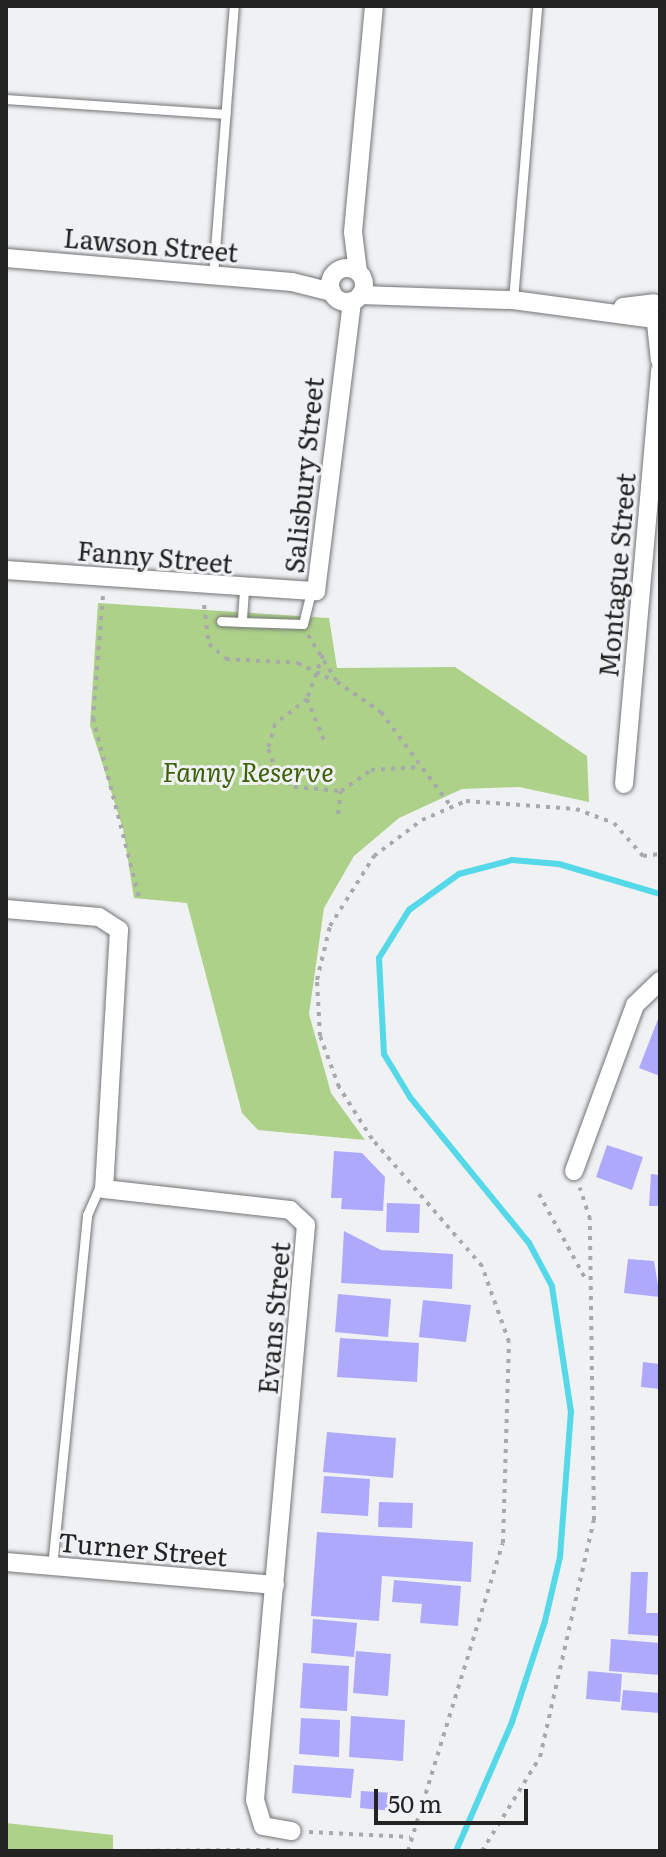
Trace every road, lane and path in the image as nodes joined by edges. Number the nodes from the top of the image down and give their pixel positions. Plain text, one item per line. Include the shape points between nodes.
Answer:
1 (234, 6) edge
2 (374, 6) edge
3 (537, 6) edge
4 (6, 99) edge
5 (225, 114) junction
6 (6, 258) edge
7 (213, 276) junction
8 (347, 286) junction
9 (513, 300) junction
10 (657, 314) edge
11 (660, 360) edge
12 (660, 370) edge
13 (6, 570) edge
14 (104, 577) junction
15 (244, 590) junction
16 (304, 594) junction
17 (204, 605) dead end
18 (221, 621) dead end
19 (242, 622) junction
20 (298, 626) junction
21 (323, 654) junction
22 (314, 670) junction
23 (337, 682) junction
24 (307, 699) junction
25 (326, 745) dead end
26 (421, 767) junction
27 (624, 784) dead end
28 (341, 791) junction
29 (450, 805) junction
30 (338, 814) dead end
31 (660, 854) edge
32 (140, 901) dead end
33 (6, 909) edge
34 (660, 981) edge
35 (574, 1171) joint
36 (101, 1183) junction
37 (539, 1194) dead end
38 (588, 1284) junction
39 (6, 1562) edge
40 (52, 1567) junction
41 (275, 1585) junction
42 (292, 1831) junction
43 (410, 1837) junction
44 (295, 1850) edge
45 (126, 1851) edge
46 (408, 1851) edge
47 (482, 1851) edge

1 - 5 lane
2 - 8 street, Salisbury Street
3 - 9 lane
4 - 5 lane
5 - 7 lane
6 - 7 street, Lawson Street
7 - 8 street, Lawson Street
8 - 9 street, Lawson Street
8 - 16 street, Salisbury Street via 318,587
9 - 10 street, Lawson Street
10 - 11 street
12 - 27 street, Montague Street
13 - 14 street, Fanny Street
14 - 15 street, Fanny Street
14 - 32 path via 93,718
15 - 16 street, Fanny Street
15 - 19 lane
16 - 20 lane via 307,621
17 - 22 path via 209,644 226,659
18 - 19 lane
19 - 20 lane
20 - 21 path
21 - 22 path
21 - 23 path
22 - 23 path
22 - 24 path
23 - 26 path via 381,712
24 - 25 path
24 - 28 path via 275,724 270,765 305,792
26 - 28 path via 371,770
26 - 29 path
28 - 30 path
29 - 31 path via 541,801 614,823 643,856
29 - 43 path via 397,835 354,879 335,910 317,980 320,1036 339,1087 372,1139 482,1266 509,1342 503,1543
33 - 36 street via 99,917 119,930
34 - 35 street via 635,1005
35 - 38 path via 590,1219
36 - 40 lane via 87,1215
36 - 41 street, Evans Street via 118,1195 290,1210 303,1218
37 - 38 path
38 - 47 path via 594,1520 576,1622 540,1757
39 - 40 street, Turner Street
40 - 41 street, Turner Street
41 - 42 street, Evans Street via 255,1815 271,1830
42 - 43 path
42 - 44 path
43 - 46 path
44 - 45 path

